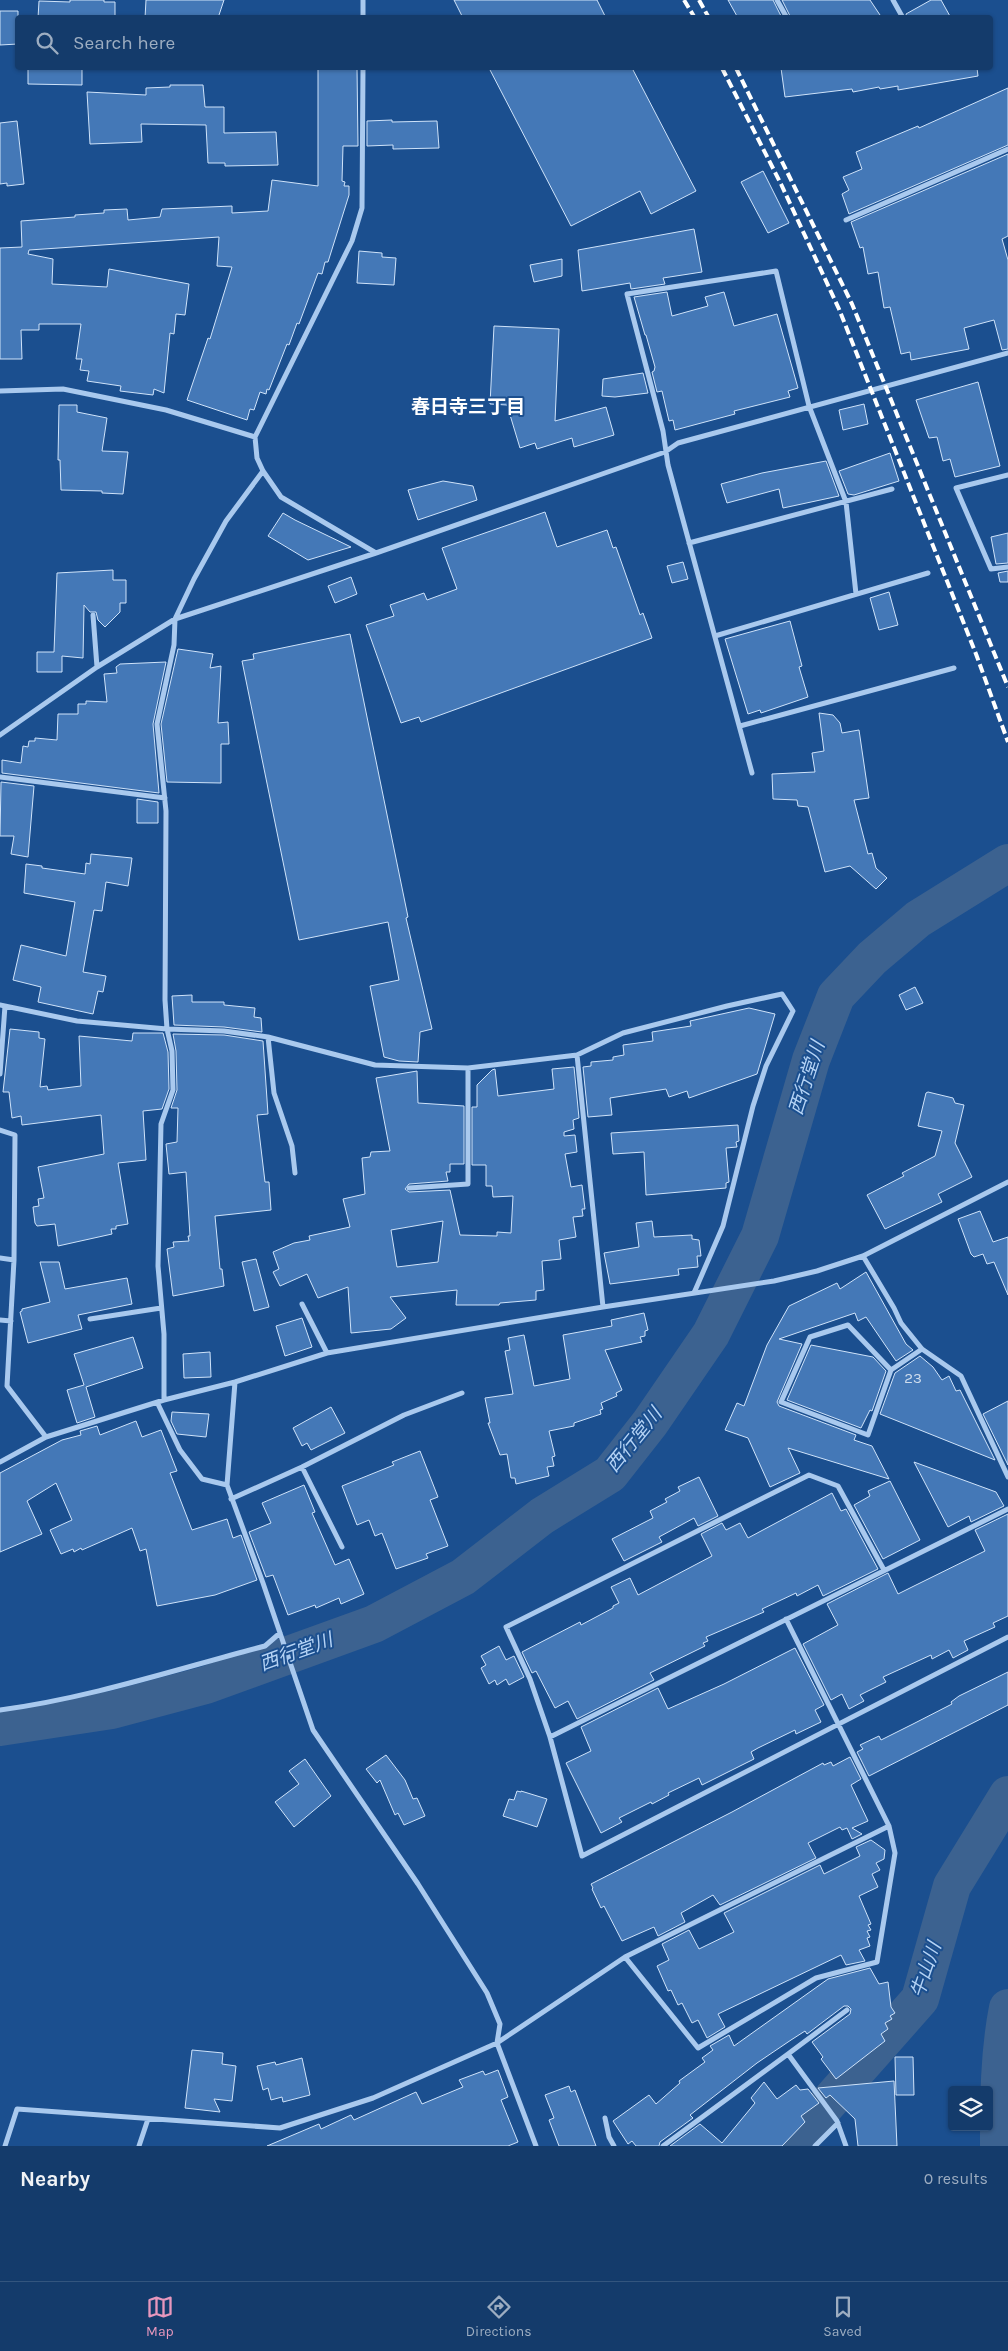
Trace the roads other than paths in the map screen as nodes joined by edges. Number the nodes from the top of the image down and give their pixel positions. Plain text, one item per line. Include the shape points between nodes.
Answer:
1 (364, 0) edge
2 (777, 0) edge
3 (893, 0) edge
4 (363, 15) edge
5 (785, 15) edge
6 (901, 15) edge
7 (363, 70) edge
8 (1008, 149) edge
9 (846, 220) dead end
10 (1008, 353) edge
11 (0, 391) edge
12 (809, 406) junction
13 (256, 437) junction
14 (665, 452) junction
15 (263, 471) junction
16 (1008, 474) edge
17 (892, 489) dead end
18 (846, 502) junction
19 (689, 543) junction
20 (376, 553) junction
21 (1008, 567) edge
22 (928, 572) dead end
23 (856, 594) junction
24 (93, 615) dead end
25 (176, 619) junction
26 (715, 636) junction
27 (97, 667) junction
28 (954, 668) dead end
29 (740, 726) junction
30 (0, 735) edge
31 (752, 773) dead end
32 (0, 777) edge
33 (165, 798) junction
34 (3, 1006) edge
35 (167, 1029) junction
36 (268, 1036) junction
37 (577, 1055) junction
38 (468, 1068) junction
39 (0, 1074) edge
40 (0, 1130) edge
41 (295, 1173) dead end
42 (1008, 1182) edge
43 (408, 1188) dead end
44 (863, 1256) junction
45 (0, 1258) edge
46 (14, 1260) junction
47 (694, 1293) junction
48 (302, 1304) dead end
49 (603, 1307) junction
50 (161, 1308) junction
51 (90, 1319) dead end
52 (0, 1320) edge
53 (11, 1321) junction
54 (922, 1349) junction
55 (328, 1353) junction
56 (891, 1370) junction
57 (235, 1382) junction
58 (462, 1393) dead end
59 (164, 1400) junction
60 (157, 1402) junction
61 (46, 1437) junction
62 (0, 1462) edge
63 (302, 1467) junction
64 (1008, 1477) edge
65 (227, 1485) junction
66 (231, 1500) junction
67 (1008, 1509) edge
68 (342, 1547) dead end
69 (884, 1570) junction
70 (786, 1620) junction
71 (281, 1635) junction
72 (1008, 1638) edge
73 (0, 1710) edge
74 (836, 1724) junction
75 (550, 1737) junction
76 (889, 1826) junction
77 (625, 1957) junction
78 (847, 2010) dead end
79 (498, 2043) junction
80 (788, 2054) junction
81 (605, 2118) dead end
82 (148, 2119) junction
83 (837, 2122) junction
84 (5, 2146) edge
85 (139, 2146) edge
86 (536, 2146) edge
87 (614, 2146) edge
88 (663, 2146) edge
89 (816, 2146) edge
90 (846, 2146) edge

1 - 4 street
2 - 5 street
3 - 6 street
7 - 13 street via 362,208 352,241
8 - 9 street
10 - 12 street
11 - 13 street via 63,389 166,410
12 - 14 street via 678,443
12 - 14 street via 776,272 628,294 663,431
12 - 18 street
13 - 15 street via 257,458
14 - 19 street
14 - 20 street
15 - 20 street via 281,497
15 - 25 street via 226,521
16 - 21 street via 956,488 991,569
17 - 18 street
18 - 19 street
18 - 23 street
19 - 26 street
20 - 25 street
22 - 23 street
23 - 26 street
24 - 27 street
25 - 27 street
25 - 33 street via 174,645 157,724
26 - 29 street
27 - 30 street
28 - 29 street
29 - 31 street
32 - 33 street
33 - 35 street
34 - 35 street via 77,1021
34 - 39 street
35 - 36 street via 224,1030
35 - 50 street via 172,1051 173,1090 161,1124 158,1266
36 - 38 street via 375,1065
36 - 41 street via 274,1093 292,1146
37 - 38 street
37 - 47 street via 623,1033 782,994 793,1011 766,1066 723,1226
37 - 49 street
38 - 43 street via 468,1184
40 - 46 street via 16,1135
42 - 44 street
44 - 47 street via 774,1282
44 - 54 street via 901,1323
45 - 46 street
46 - 53 street
47 - 49 street
48 - 55 street
49 - 55 street
50 - 51 street
50 - 59 street
52 - 53 street
53 - 61 street via 7,1386
54 - 56 street
54 - 64 street via 961,1376
55 - 57 street
56 - 56 street via 868,1435 781,1402 810,1337 848,1325
57 - 59 street
57 - 65 street
58 - 63 street via 404,1414
59 - 60 street
60 - 61 street
60 - 65 street via 180,1450 202,1479
61 - 62 street
63 - 66 street
63 - 68 street
65 - 66 street
66 - 71 street
67 - 69 street
69 - 70 street
69 - 75 street via 838,1486 809,1475 800,1479 506,1627 530,1679
70 - 74 street
70 - 75 street
71 - 73 street via 265,1646 120,1686 33,1706
71 - 79 street via 313,1730 413,1876 487,1992 500,2024
72 - 74 street
74 - 75 street via 582,1856
74 - 76 street
76 - 77 street
76 - 77 street via 895,1853 877,1962 816,1978 698,2048
77 - 79 street
78 - 80 street
79 - 82 street via 373,2098 280,2128
79 - 86 street
80 - 83 street
80 - 88 street
81 - 87 street
82 - 84 street via 17,2109
82 - 85 street
83 - 89 street
83 - 90 street

